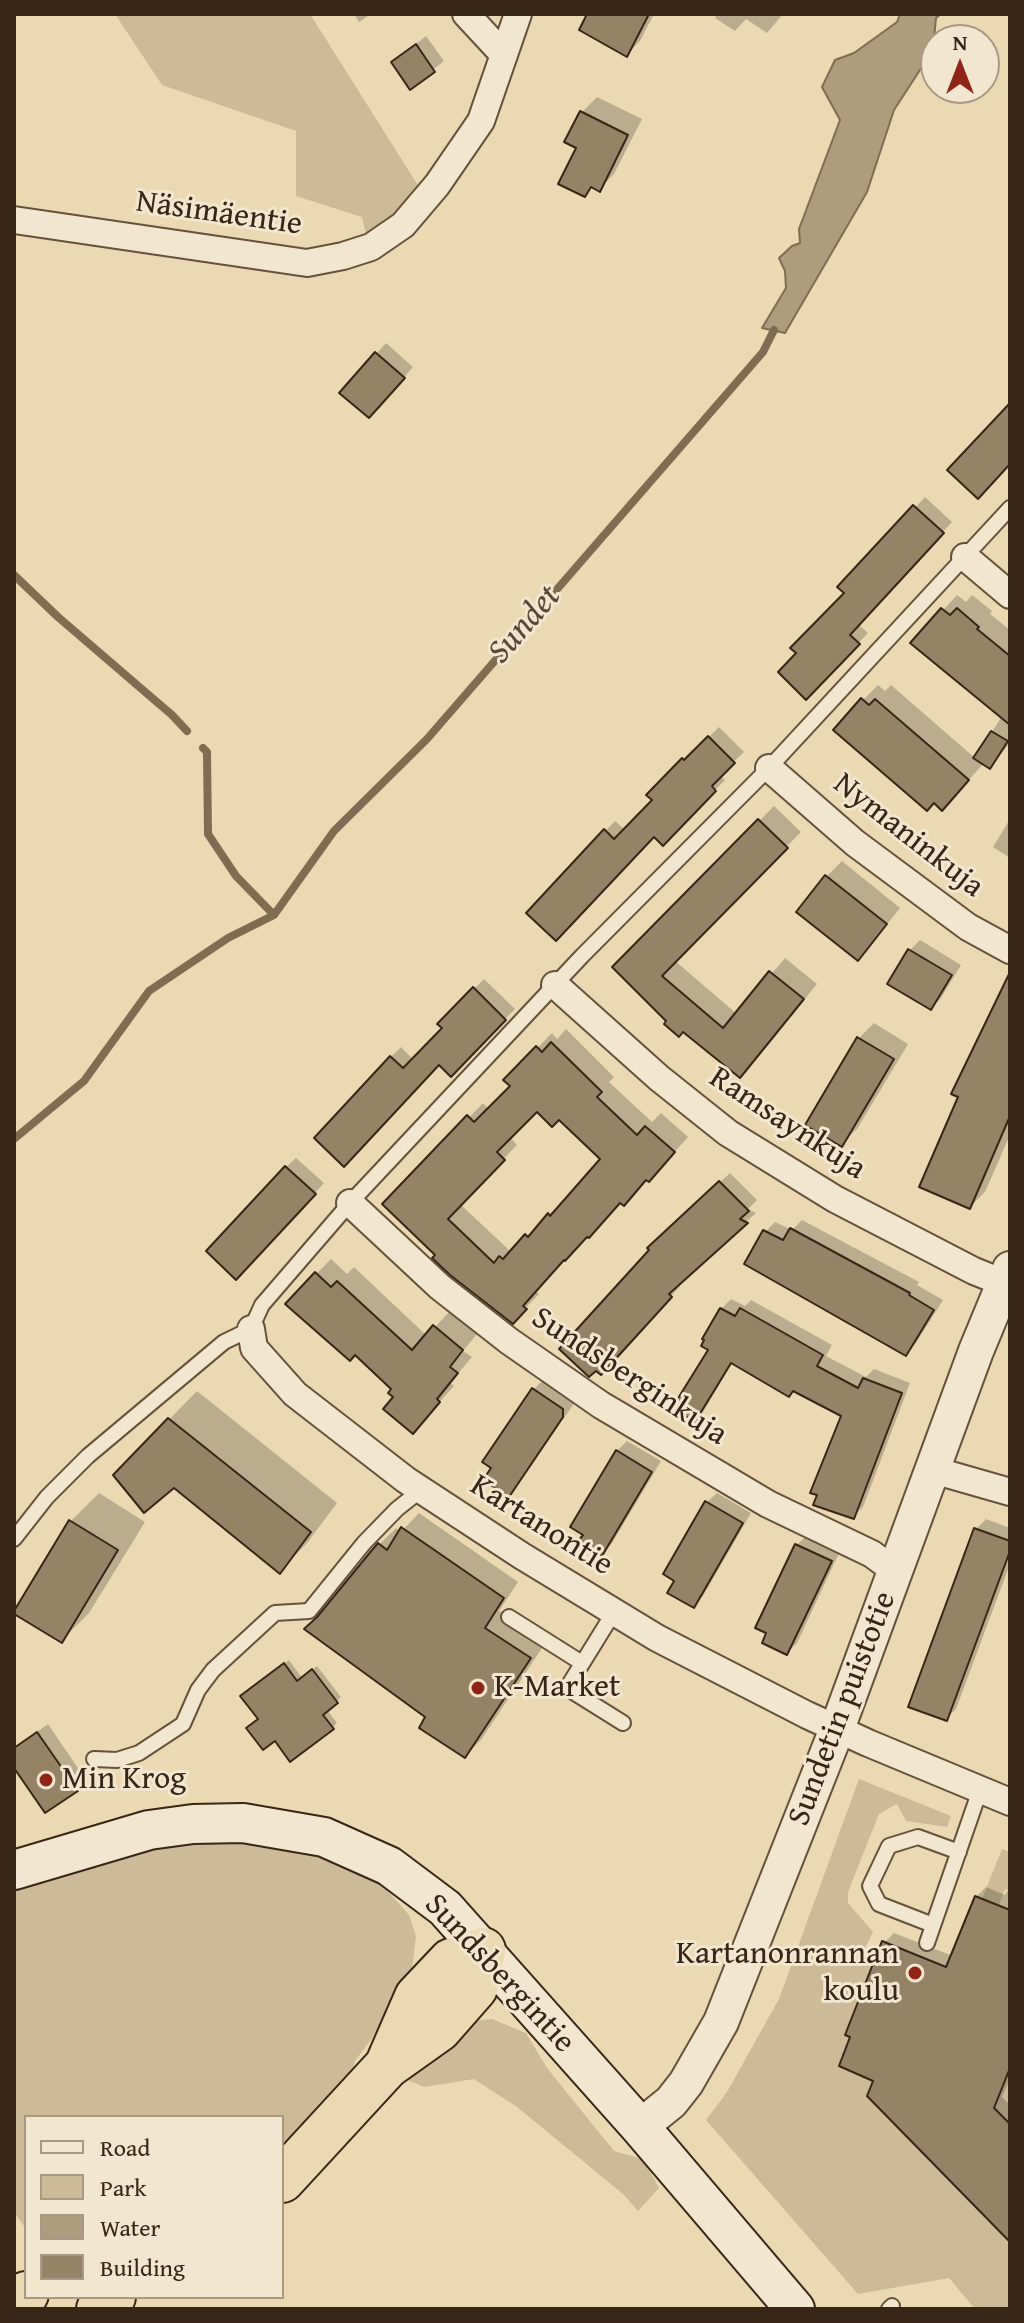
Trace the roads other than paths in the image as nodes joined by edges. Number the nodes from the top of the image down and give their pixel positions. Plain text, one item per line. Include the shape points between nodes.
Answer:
1 (466, 14) edge
2 (518, 14) edge
3 (504, 55) junction
4 (14, 220) edge
5 (1010, 508) edge
6 (965, 557) junction
7 (1010, 595) edge
8 (769, 768) junction
9 (1010, 950) edge
10 (555, 985) junction
11 (350, 1203) junction
12 (1007, 1276) edge
13 (251, 1329) junction
14 (933, 1470) junction
15 (421, 1490) junction
16 (1010, 1492) edge
17 (14, 1539) edge
18 (895, 1571) junction
19 (614, 1612) junction
20 (509, 1617) dead end
21 (582, 1663) junction
22 (623, 1723) dead end
23 (837, 1729) junction
24 (94, 1759) dead end
25 (980, 1790) junction
26 (1010, 1802) edge
27 (959, 1852) junction
28 (23, 1867) edge
29 (933, 1925) junction
30 (927, 1943) dead end
31 (483, 1950) junction
32 (640, 2127) junction
33 (284, 2178) edge
34 (795, 2309) edge

1 - 3 street
2 - 3 street, Näsimäentie
3 - 4 street, Näsimäentie via 481,121 437,185 403,225 371,247 307,263
5 - 6 lane
6 - 7 street
6 - 8 lane
8 - 9 street, Nymaninkuja via 855,843 968,927
8 - 10 lane
10 - 11 lane
10 - 12 street, Ramsaynkuja via 728,1133 835,1199 974,1271
11 - 13 lane via 262,1305
11 - 18 street, Sundsberginkuja via 440,1287 601,1405 768,1504 872,1554
12 - 14 street, Sundetin puistotie
13 - 15 street, Kartanontie via 254,1348 295,1394
13 - 17 lane via 224,1342 88,1456
14 - 16 street
14 - 18 street, Sundetin puistotie
15 - 19 street, Kartanontie
15 - 24 lane via 364,1543 309,1611 275,1613 213,1670 183,1724 139,1753 117,1760
18 - 23 street, Sundetin puistotie
19 - 21 lane
19 - 23 street, Kartanontie
20 - 21 lane
21 - 22 lane via 567,1688
23 - 25 street, Kartanontie
23 - 32 street, Sundetin puistotie via 721,2022 671,2102
25 - 26 street, Kartanontie
25 - 27 lane
27 - 29 lane
27 - 29 lane via 918,1837 889,1846 870,1886 879,1904
28 - 31 main road, Sundsbergintie via 149,1830 243,1823 291,1829 324,1837 389,1866 445,1908
29 - 30 lane
31 - 32 main road, Sundsbergintie
31 - 33 highway via 451,1961 417,1997 387,2066
32 - 34 main road, Sundsbergintie

